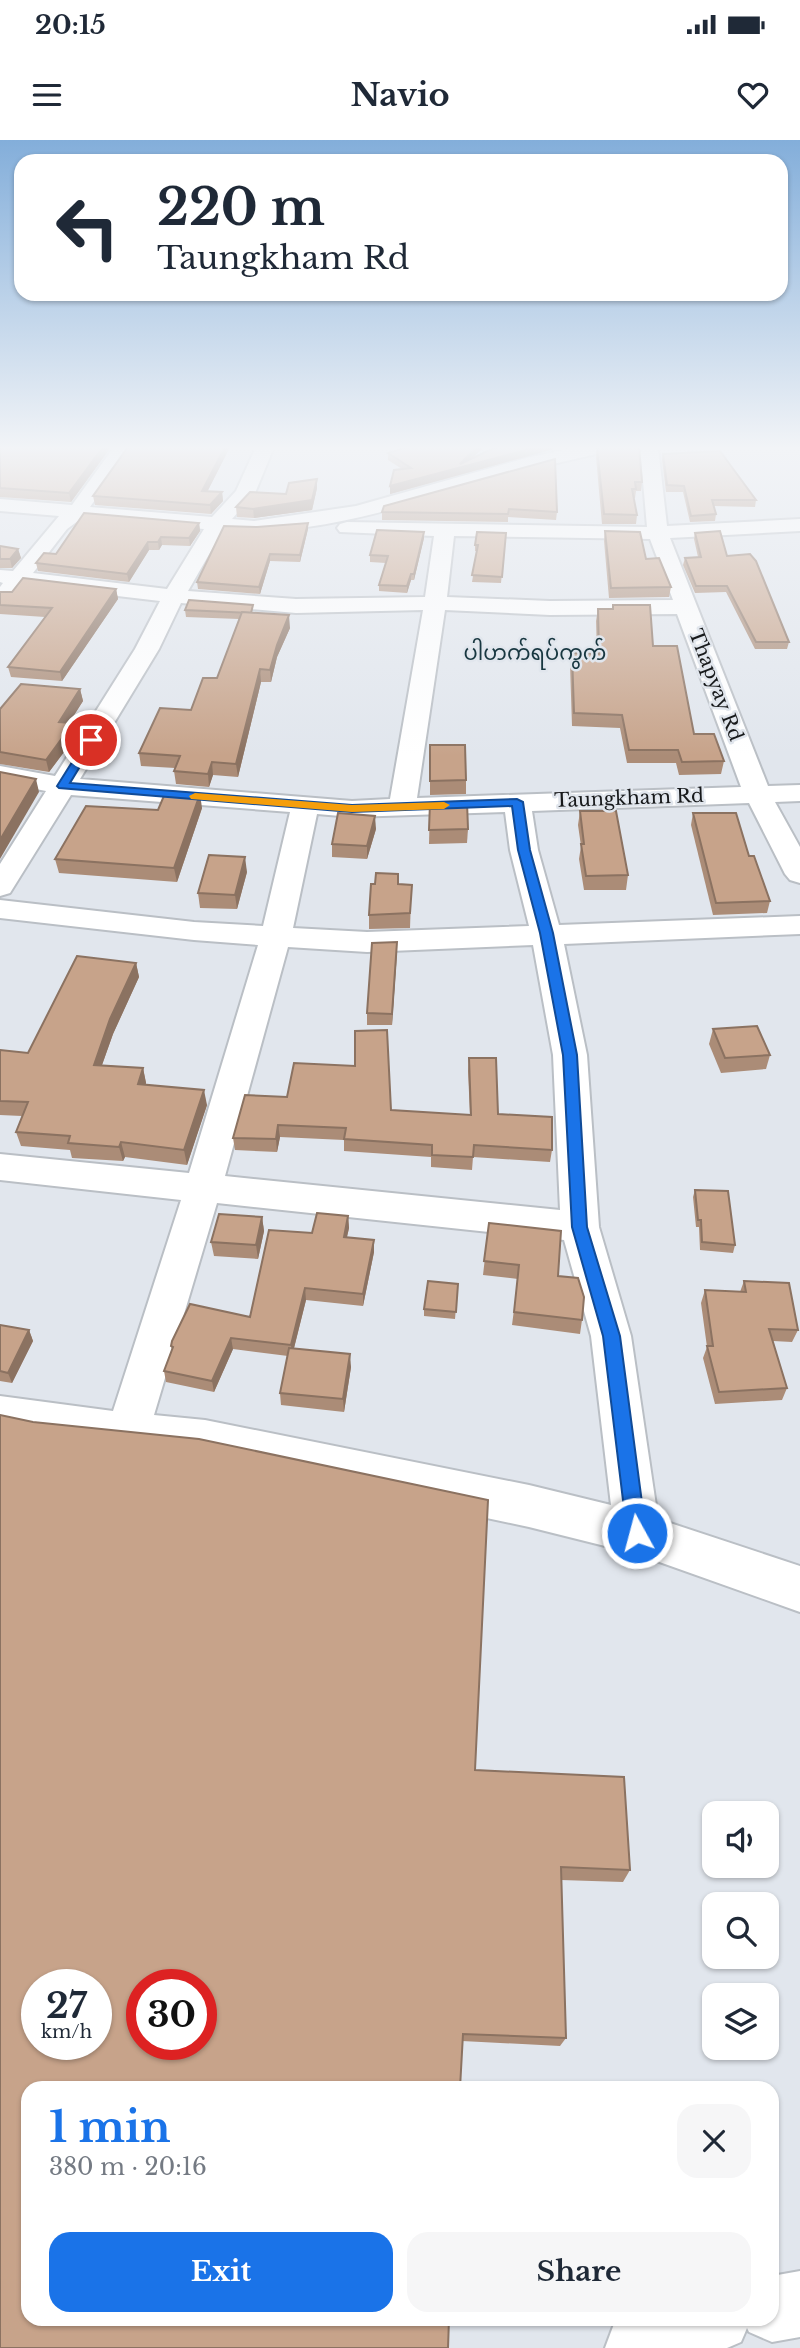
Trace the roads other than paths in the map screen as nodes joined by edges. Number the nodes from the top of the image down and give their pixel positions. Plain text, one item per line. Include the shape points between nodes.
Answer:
1 (35, 550) edge
2 (202, 550) edge
3 (442, 550) edge
4 (664, 550) edge
5 (9, 577) edge
6 (174, 597) junction
7 (0, 601) edge
8 (433, 603) junction
9 (686, 607) junction
10 (0, 774) edge
11 (63, 786) junction
12 (757, 793) junction
13 (800, 793) edge
14 (517, 802) junction
15 (305, 805) junction
16 (402, 807) junction
17 (800, 874) edge
18 (0, 887) edge
19 (0, 909) edge
20 (800, 925) edge
21 (546, 933) junction
22 (275, 938) junction
23 (0, 1167) edge
24 (203, 1188) junction
25 (580, 1227) junction
26 (0, 1414) edge
27 (128, 1431) junction
28 (637, 1533) junction
29 (800, 1589) edge
30 (800, 2304) edge
31 (779, 2308) edge
32 (678, 2326) edge
33 (638, 2348) edge

1 - 5 main road
2 - 6 main road
3 - 8 main road
4 - 9 main road, Thapyay Rd
5 - 6 main road
5 - 7 main road
6 - 8 main road via 296,606
6 - 11 main road
8 - 9 main road
8 - 16 main road
9 - 12 main road, Thapyay Rd
10 - 11 main road, Taungkham Rd
11 - 15 main road, Taungkham Rd
11 - 18 main road
12 - 13 main road, Taungkham Rd
12 - 14 main road, Taungkham Rd
12 - 17 main road, Thapyay Rd
14 - 16 main road, Taungkham Rd
14 - 21 main road via 524,850
15 - 16 main road, Taungkham Rd
15 - 22 main road
19 - 22 main road
20 - 21 main road
21 - 22 main road via 368,942
21 - 25 main road via 570,1055
22 - 24 main road
23 - 24 main road
24 - 25 main road
24 - 27 main road
25 - 28 main road via 611,1336
26 - 27 main road
27 - 28 main road via 205,1439
28 - 29 main road
30 - 31 main road
32 - 33 main road via 666,2328

